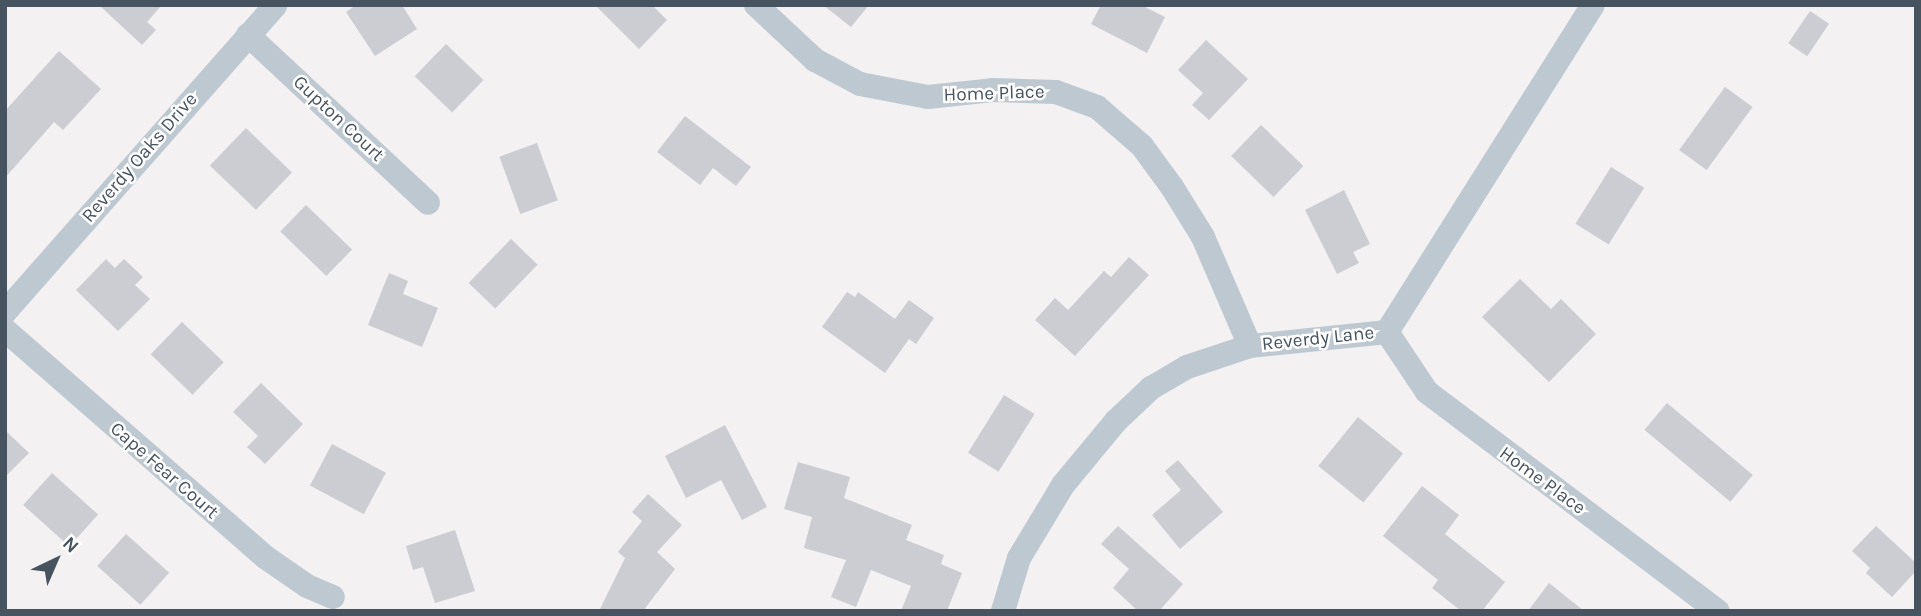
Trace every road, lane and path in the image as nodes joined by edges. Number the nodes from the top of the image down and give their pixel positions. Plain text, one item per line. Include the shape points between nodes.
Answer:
1 (276, 5) edge
2 (756, 5) edge
3 (1593, 5) edge
4 (248, 35) junction
5 (428, 204) dead end
6 (5, 312) edge
7 (5, 330) edge
8 (1387, 332) junction
9 (1250, 346) junction
10 (1013, 578) junction
11 (333, 597) dead end
12 (1003, 611) edge
13 (1018, 611) edge
14 (1718, 611) edge

1 - 4 street, Reverdy Oaks Drive
2 - 9 street, Home Place via 815,60 860,84 928,97 993,90 1045,91 1097,107 1142,146 1172,187 1203,237
3 - 8 street, Reverdy Lane
4 - 5 street, Gupton Court
4 - 6 street, Reverdy Oaks Drive
7 - 11 street, Cape Fear Court via 265,557 307,586
8 - 9 street, Reverdy Lane
8 - 14 street, Home Place via 1427,392
9 - 10 street, Reverdy Lane via 1187,367 1151,388 1116,421 1063,485 1019,558
10 - 12 street, Reverdy Lane
10 - 13 street

